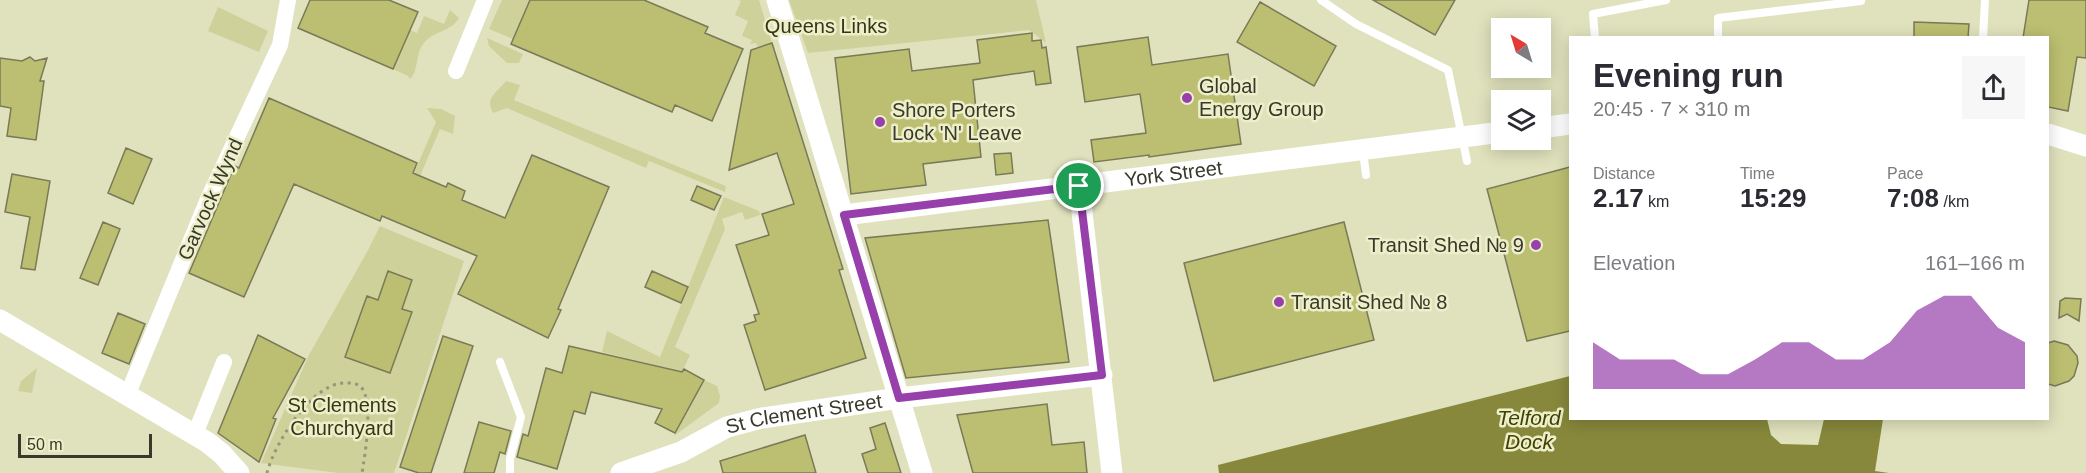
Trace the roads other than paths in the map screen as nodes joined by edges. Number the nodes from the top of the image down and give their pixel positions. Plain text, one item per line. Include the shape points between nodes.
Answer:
1 (288, 0) edge
2 (485, 0) edge
3 (777, 0) edge
4 (1321, 0) edge
5 (1666, 0) edge
6 (1985, 0) edge
7 (1861, 1) edge
8 (1595, 36) edge
9 (1718, 36) edge
10 (1983, 36) edge
11 (456, 71) dead end
12 (1569, 124) edge
13 (1551, 127) edge
14 (1491, 133) edge
15 (2049, 134) edge
16 (1463, 137) junction
17 (2086, 146) edge
18 (1363, 150) junction
19 (1467, 161) dead end
20 (1366, 175) dead end
21 (1079, 186) junction
22 (844, 215) junction
23 (0, 320) edge
24 (224, 362) dead end
25 (500, 362) dead end
26 (1102, 375) junction
27 (127, 396) junction
28 (899, 398) junction
29 (195, 434) junction
30 (238, 473) edge
31 (510, 473) edge
32 (621, 473) edge
33 (922, 473) edge
34 (1112, 473) edge

1 - 27 street, Garvock Wynd via 280,45 208,199
2 - 11 street
3 - 22 street
4 - 16 lane via 1356,24 1448,70
5 - 8 lane via 1593,14
6 - 10 lane
7 - 9 lane via 1718,18
12 - 13 street
14 - 16 street, York Street
15 - 17 street
16 - 18 street, York Street
16 - 19 lane
18 - 20 lane
18 - 21 street, York Street
21 - 22 street, York Street
21 - 26 street
22 - 28 street
23 - 27 street
24 - 29 street
25 - 31 lane via 521,417
26 - 28 street, St Clement Street
26 - 34 street
27 - 29 street
28 - 32 street, St Clement Street via 741,423 681,452
28 - 33 street
29 - 30 street via 214,447

